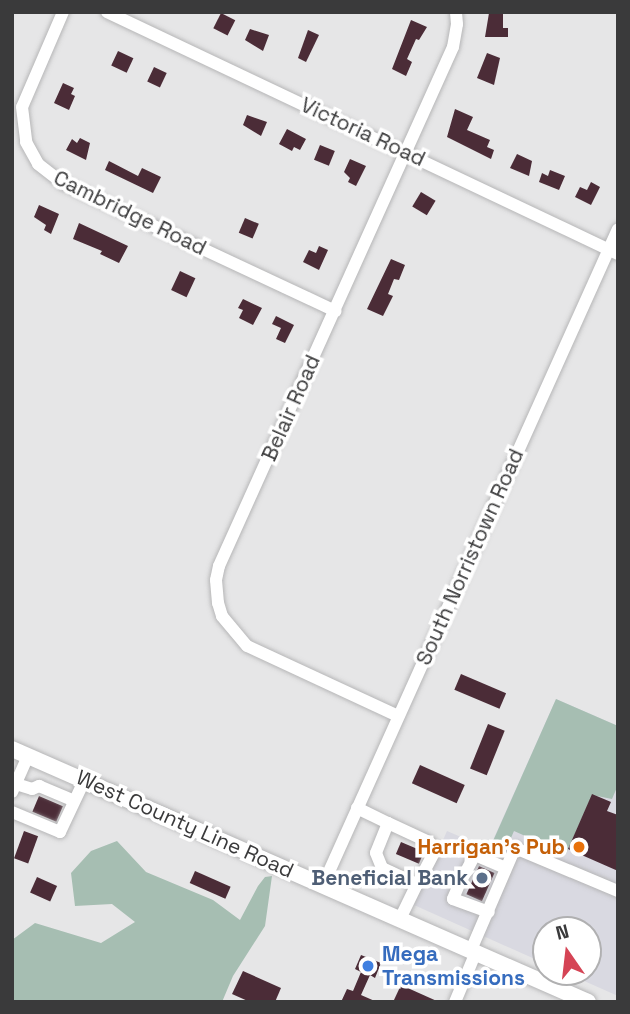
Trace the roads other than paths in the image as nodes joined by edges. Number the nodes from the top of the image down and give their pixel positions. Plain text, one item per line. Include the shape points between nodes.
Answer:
1 (63, 12) edge
2 (107, 12) edge
3 (456, 12) edge
4 (405, 152) junction
5 (618, 229) edge
6 (613, 252) edge
7 (335, 311) junction
8 (398, 716) junction
9 (12, 749) edge
10 (28, 756) junction
11 (84, 781) junction
12 (14, 788) edge
13 (74, 801) junction
14 (357, 808) junction
15 (12, 812) edge
16 (388, 823) junction
17 (505, 868) junction
18 (417, 884) junction
19 (323, 885) junction
20 (618, 891) edge
21 (489, 912) junction
22 (400, 919) junction
23 (473, 951) junction
24 (456, 1002) edge
25 (587, 1002) edge

1 - 7 street, Cambridge Road via 22,107 26,142 38,164 62,183
2 - 4 street, Victoria Road
3 - 4 street, Belair Road via 453,47
4 - 6 street, Victoria Road
4 - 7 street, Belair Road
5 - 6 street, South Norristown Road
6 - 8 street, South Norristown Road
7 - 8 street, Belair Road via 219,566 218,603 229,626 247,646
8 - 14 street, South Norristown Road
9 - 10 main road, West County Line Road
10 - 11 main road, West County Line Road
10 - 12 street
11 - 13 street
11 - 19 main road, West County Line Road
12 - 13 street via 39,786
13 - 15 street via 60,832
14 - 16 street
14 - 19 street, South Norristown Road
16 - 18 street via 377,862
16 - 18 street via 436,849
17 - 20 street via 515,848
17 - 21 street
17 - 21 street via 475,855 453,899
18 - 22 street
19 - 22 main road, West County Line Road
21 - 23 street
22 - 23 main road, West County Line Road
23 - 24 street
23 - 25 main road, West County Line Road

